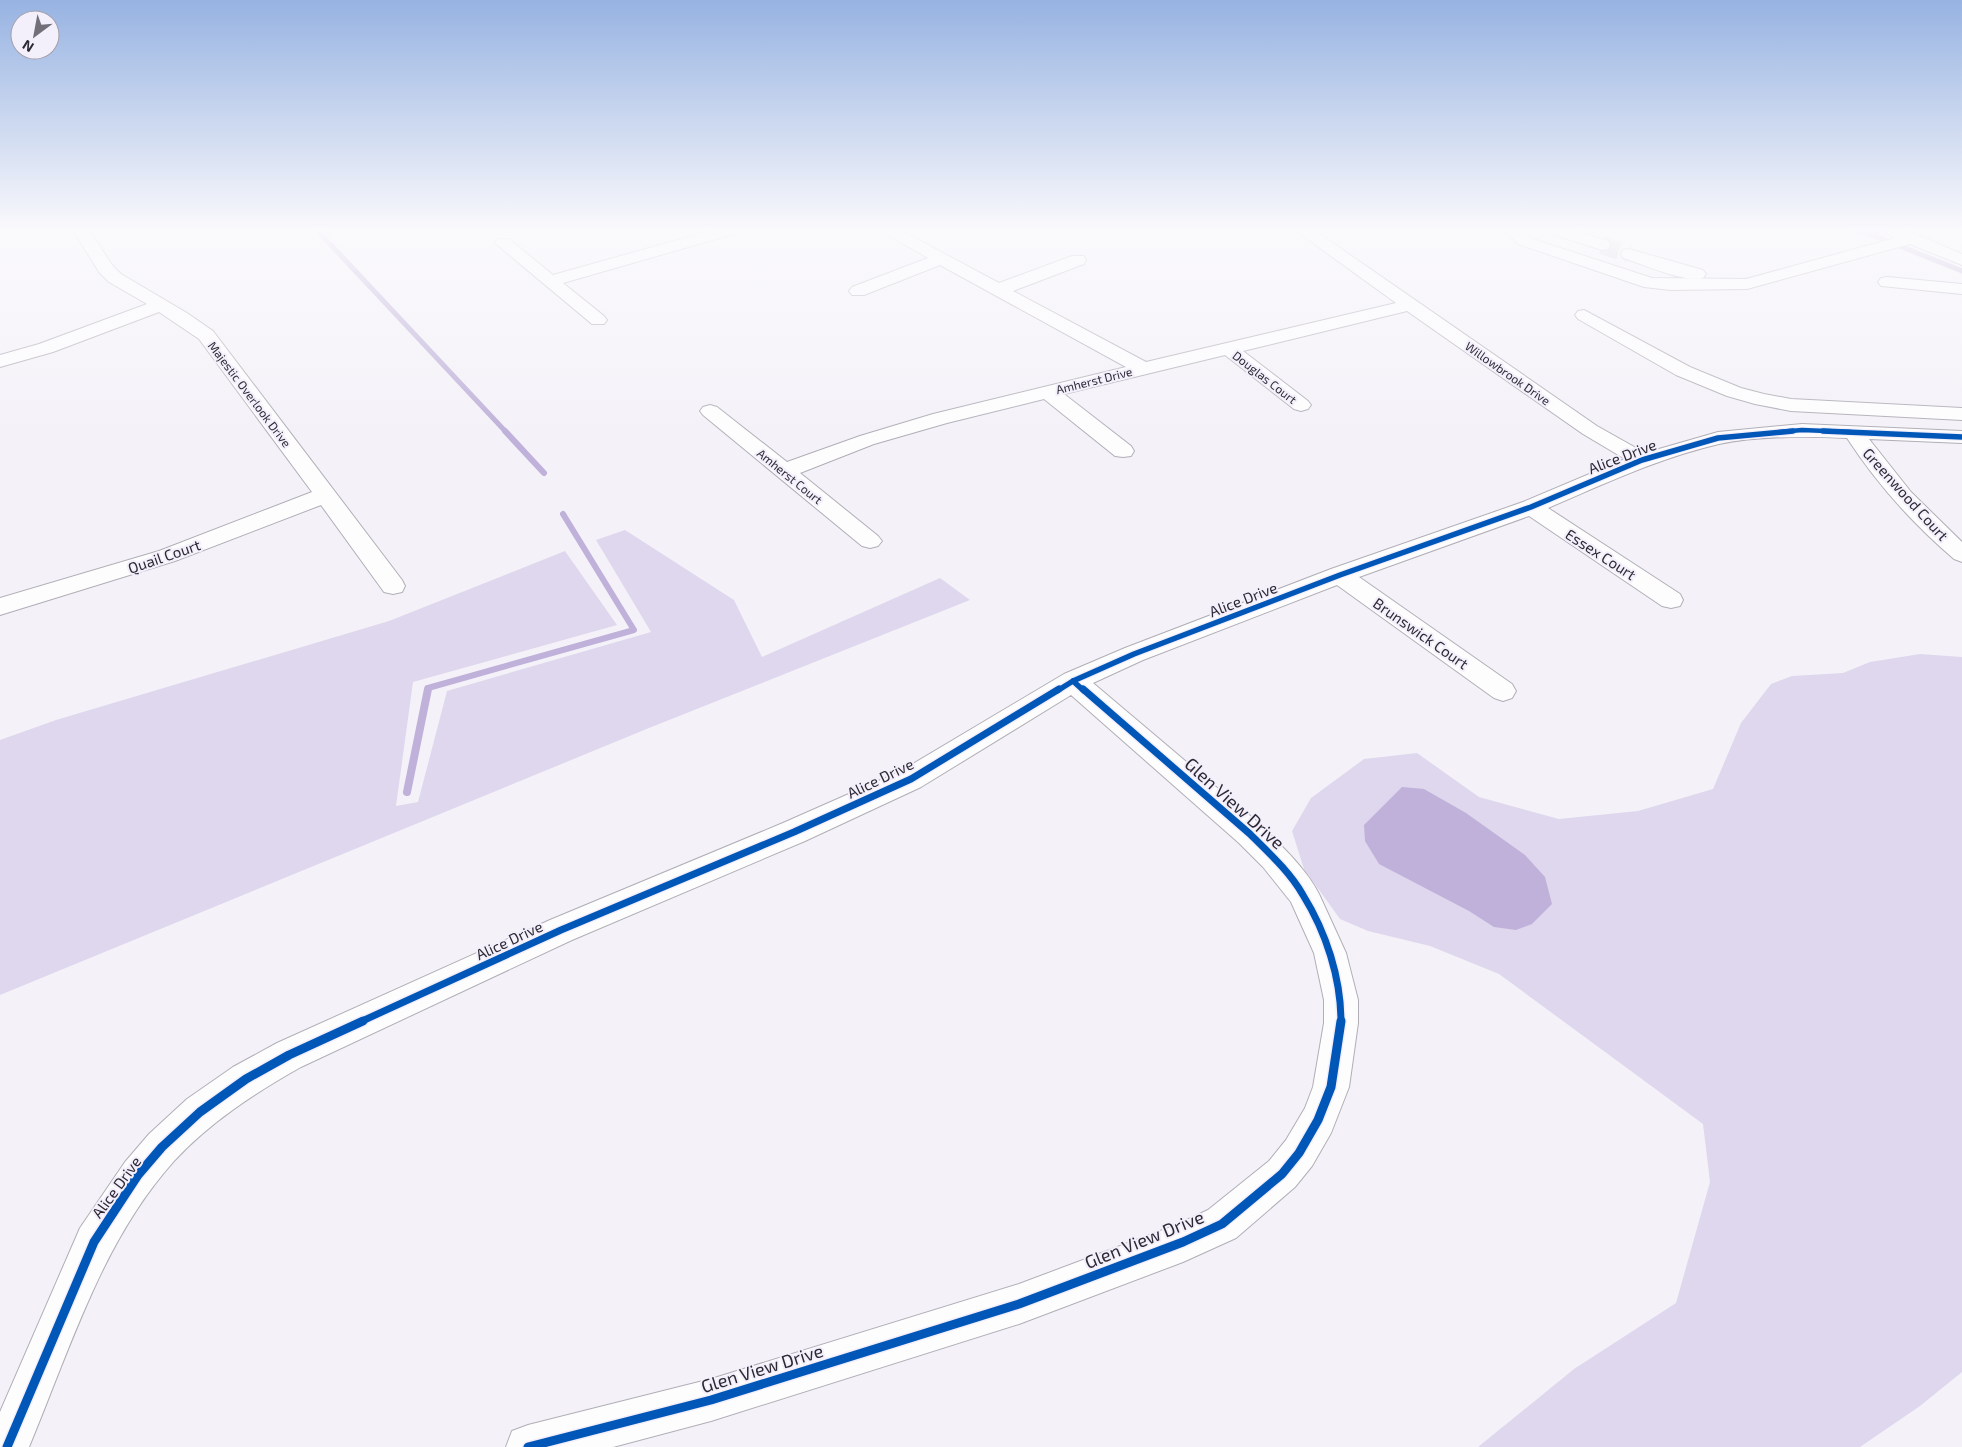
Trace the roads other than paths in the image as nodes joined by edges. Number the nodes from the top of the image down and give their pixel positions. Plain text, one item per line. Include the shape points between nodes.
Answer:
1 (148, 298) edge
2 (571, 298) edge
3 (1012, 298) edge
4 (1398, 298) edge
5 (161, 305) junction
6 (1409, 305) junction
7 (1584, 315) dead end
8 (598, 320) dead end
9 (1229, 349) junction
10 (0, 361) edge
11 (1142, 368) junction
12 (1047, 391) junction
13 (1301, 405) dead end
14 (710, 411) dead end
15 (1962, 414) edge
16 (1853, 432) junction
17 (1962, 437) edge
18 (1123, 451) dead end
19 (1642, 460) junction
20 (784, 471) junction
21 (325, 495) junction
22 (1531, 508) junction
23 (870, 541) dead end
24 (1962, 554) edge
25 (1340, 575) junction
26 (393, 586) dead end
27 (1671, 600) dead end
28 (0, 607) edge
29 (1073, 681) junction
30 (1503, 691) dead end
31 (7, 1447) edge
32 (528, 1447) edge

1 - 5 street, Majestic Overlook Drive
2 - 8 street
3 - 11 street
4 - 6 street, Willowbrook Drive
5 - 10 street via 64,342
5 - 21 street, Majestic Overlook Drive via 206,335
6 - 9 street, Amherst Drive
6 - 19 street, Willowbrook Drive via 1590,430
7 - 15 street via 1684,374 1767,402
9 - 11 street, Amherst Drive
9 - 13 street, Douglas Court
11 - 12 street, Amherst Drive
12 - 18 street
12 - 20 street, Amherst Drive via 897,430
14 - 20 street, Amherst Court
16 - 17 street, Alice Drive
16 - 19 street, Alice Drive via 1802,430 1718,438
16 - 24 street, Greenwood Court via 1869,456 1945,540
19 - 22 street, Alice Drive
20 - 23 street, Amherst Court
21 - 26 street, Majestic Overlook Drive
21 - 28 street, Quail Court via 167,556
22 - 25 street, Alice Drive
22 - 27 street, Essex Court
25 - 29 street, Alice Drive via 1134,654
25 - 30 street, Brunswick Court
29 - 31 street, Alice Drive via 911,779 561,930 298,1050 246,1079 208,1106 162,1147 119,1202 94,1242
29 - 32 street, Glen View Drive via 1274,858 1303,894 1323,934 1341,1000 1341,1023 1331,1087 1318,1120 1299,1153 1282,1174 1222,1224 1183,1242 1019,1304 730,1394

